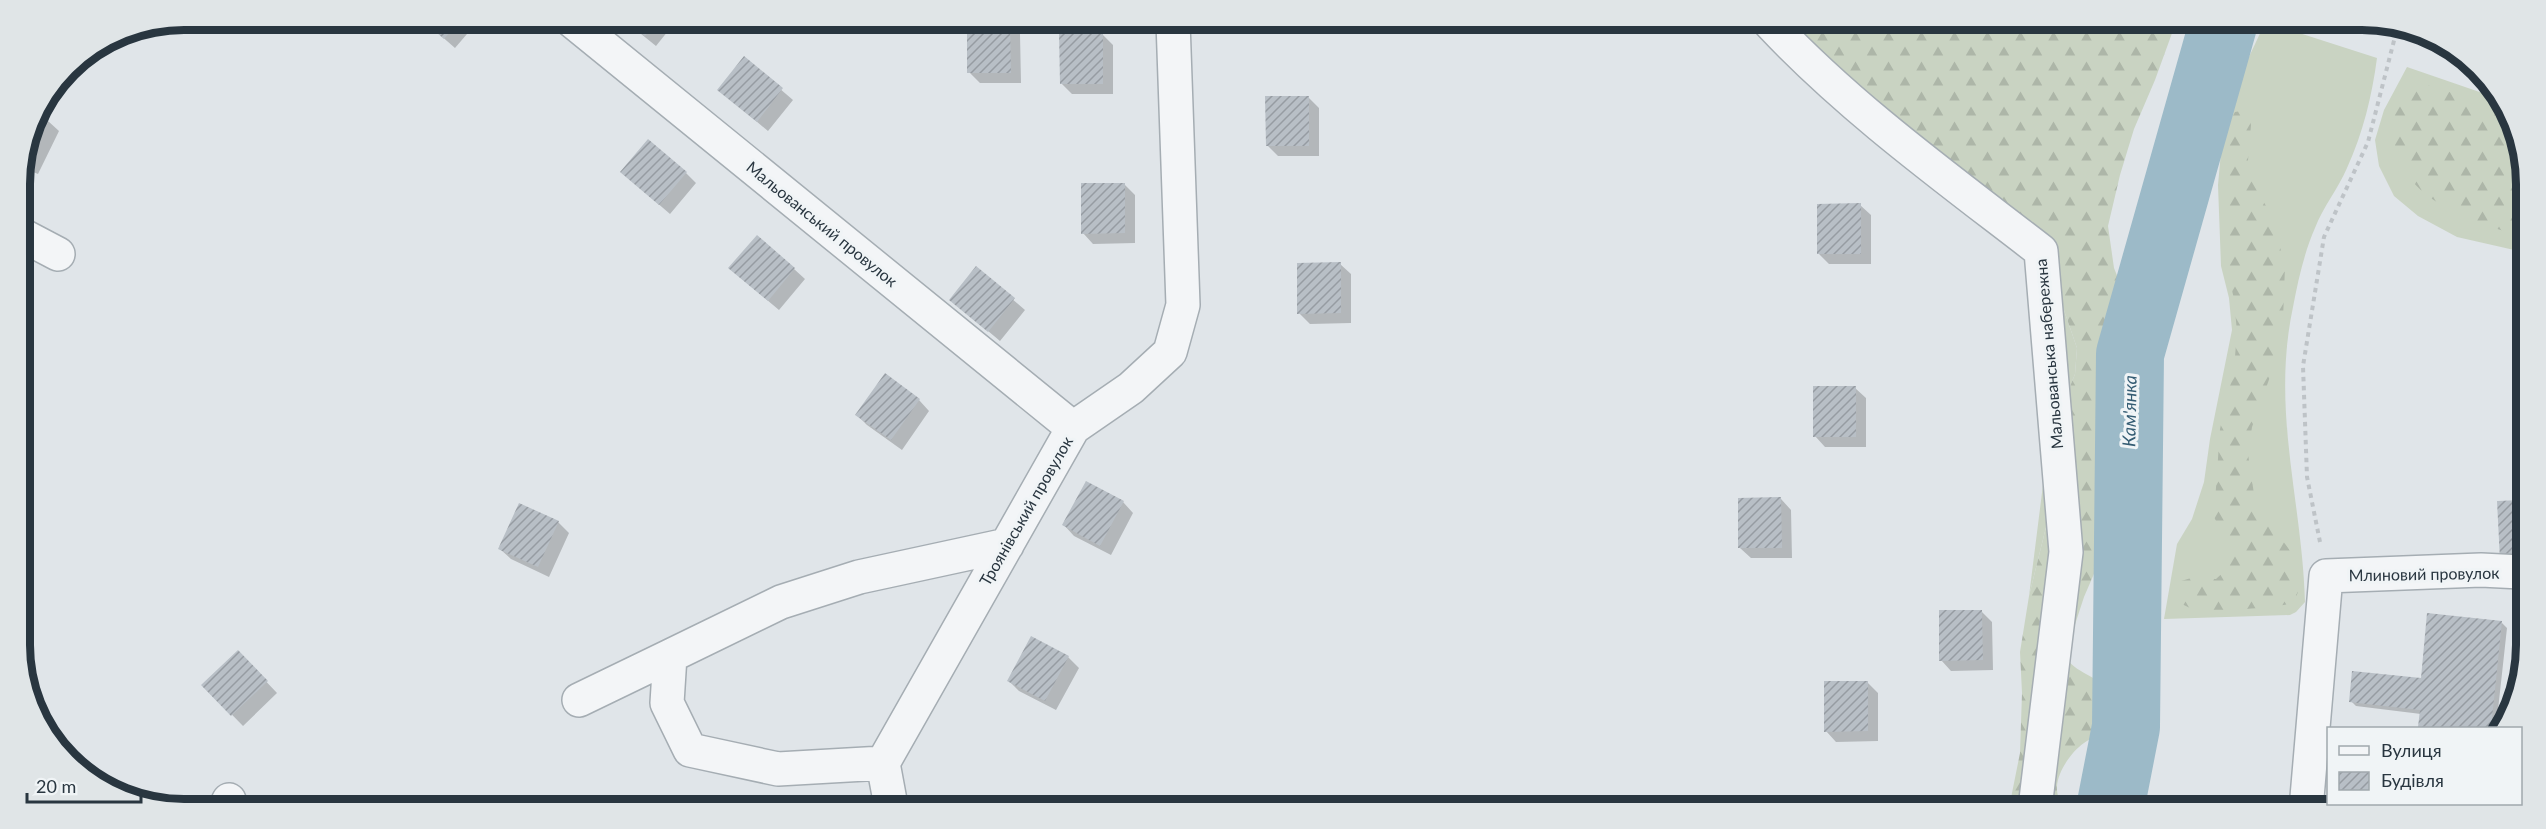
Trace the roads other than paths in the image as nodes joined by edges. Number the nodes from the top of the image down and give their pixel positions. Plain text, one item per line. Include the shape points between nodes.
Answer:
1 (582, 30) edge
2 (1173, 30) edge
3 (1777, 30) edge
4 (30, 239) edge
5 (58, 254) dead end
6 (1073, 428) junction
7 (1006, 545) junction
8 (2516, 572) edge
9 (670, 656) junction
10 (579, 700) dead end
11 (883, 763) junction
12 (890, 799) edge
13 (2036, 799) edge
14 (2307, 799) edge

1 - 6 street, Мальованський провулок
2 - 6 street, Троянівський провулок via 1183,304 1170,352 1131,388
3 - 13 street, Мальованська набережна via 1809,64 2040,251 2066,552
4 - 5 street
6 - 7 street, Троянівський провулок
7 - 9 street via 859,577 780,602
7 - 11 street, Троянівський провулок
8 - 14 street, Млиновий провулок via 2326,576
9 - 10 street
9 - 11 street via 667,703 690,750 778,769
11 - 12 street

